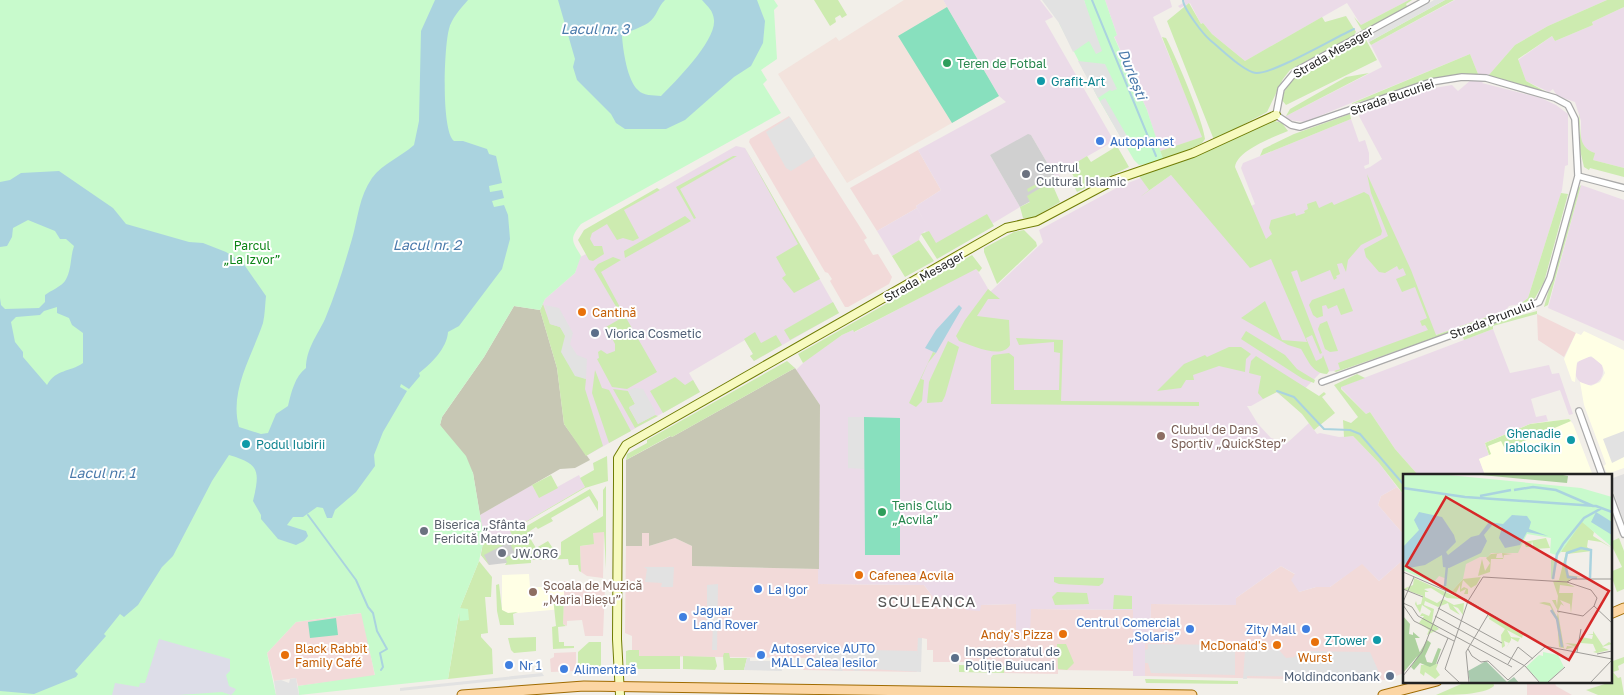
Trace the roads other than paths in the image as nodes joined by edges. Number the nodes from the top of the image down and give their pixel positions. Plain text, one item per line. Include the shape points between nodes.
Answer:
1 (1426, 0) edge
2 (1276, 115) junction
3 (1578, 176) junction
4 (1624, 188) edge
5 (1322, 382) dead end
6 (1578, 411) dead end
7 (1602, 474) edge
8 (1612, 501) edge
9 (1624, 534) edge
10 (1624, 608) edge
11 (1612, 613) edge
12 (1433, 682) edge
13 (619, 691) edge
14 (826, 692) edge
15 (462, 695) edge
16 (1192, 695) edge
17 (1387, 695) edge

1 - 2 street, Strada Mesager via 1296,71 1281,89
2 - 3 street, Strada Bucuriei via 1296,127 1310,126 1431,82 1462,77 1486,78 1568,104 1575,118
2 - 13 street, Strada Mesager via 1184,157 1114,180 1037,221 1006,228 626,445 618,458 616,639
3 - 4 street
3 - 5 street, Strada Prunului via 1550,278 1539,302
6 - 7 street
8 - 9 street
10 - 11 main road
12 - 17 main road
13 - 14 main road
13 - 15 main road via 576,687
14 - 16 main road

